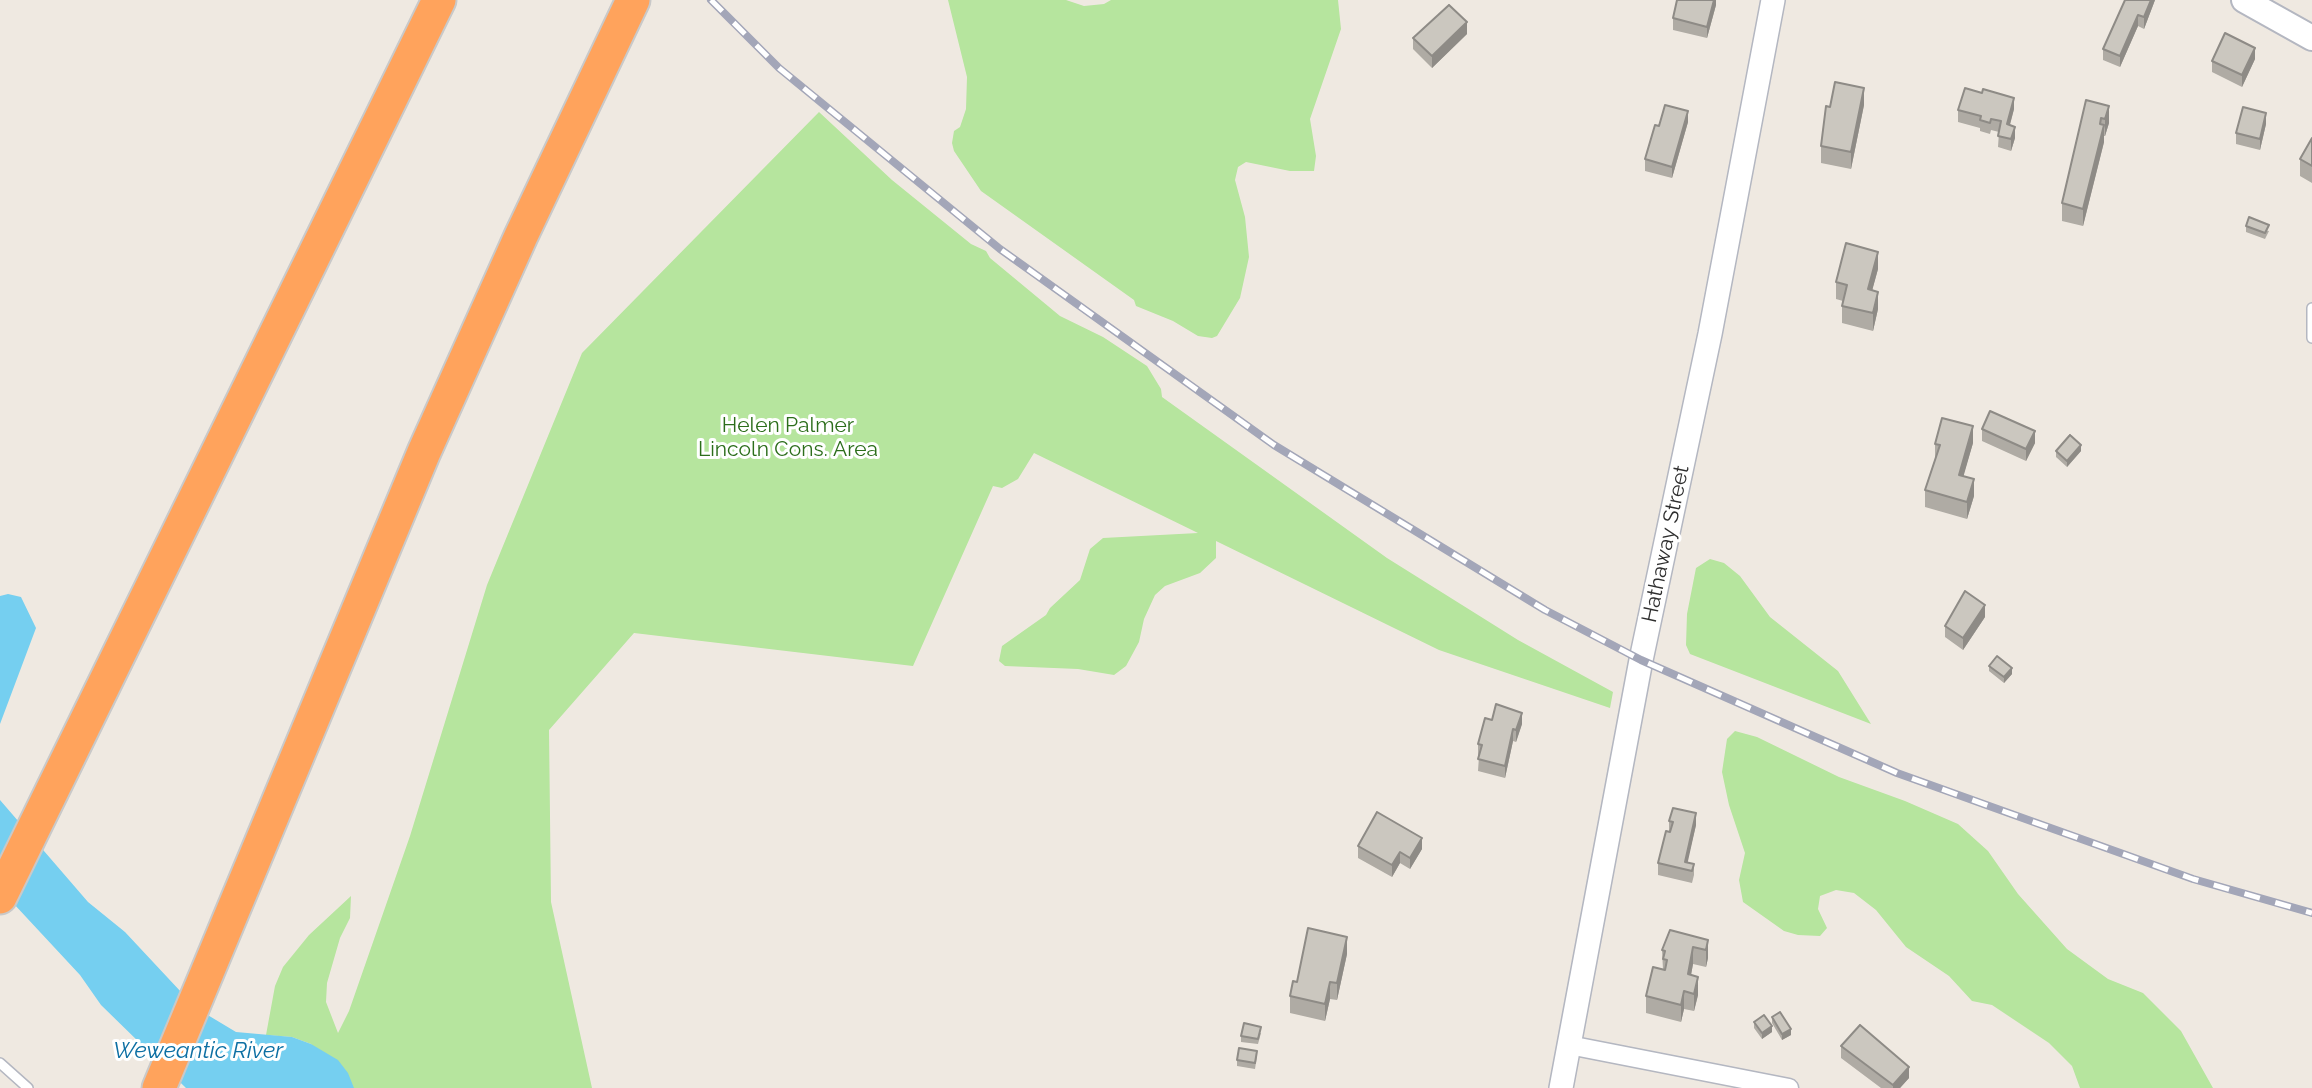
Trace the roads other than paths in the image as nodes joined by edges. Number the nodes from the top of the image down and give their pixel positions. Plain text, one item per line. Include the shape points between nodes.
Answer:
1 (439, 0) edge
2 (1773, 0) edge
3 (2244, 0) edge
4 (631, 4) edge
5 (2312, 38) edge
6 (2312, 308) edge
7 (2312, 338) edge
8 (0, 897) edge
9 (1569, 1045) junction
10 (0, 1063) edge
11 (28, 1088) edge
12 (159, 1088) edge
13 (1561, 1088) edge
14 (1789, 1088) edge

1 - 8 highway
2 - 9 street, Hathaway Street
3 - 5 main road
4 - 12 highway via 424,452
6 - 7 lane
9 - 13 street, Hathaway Street
9 - 14 street
10 - 11 lane

